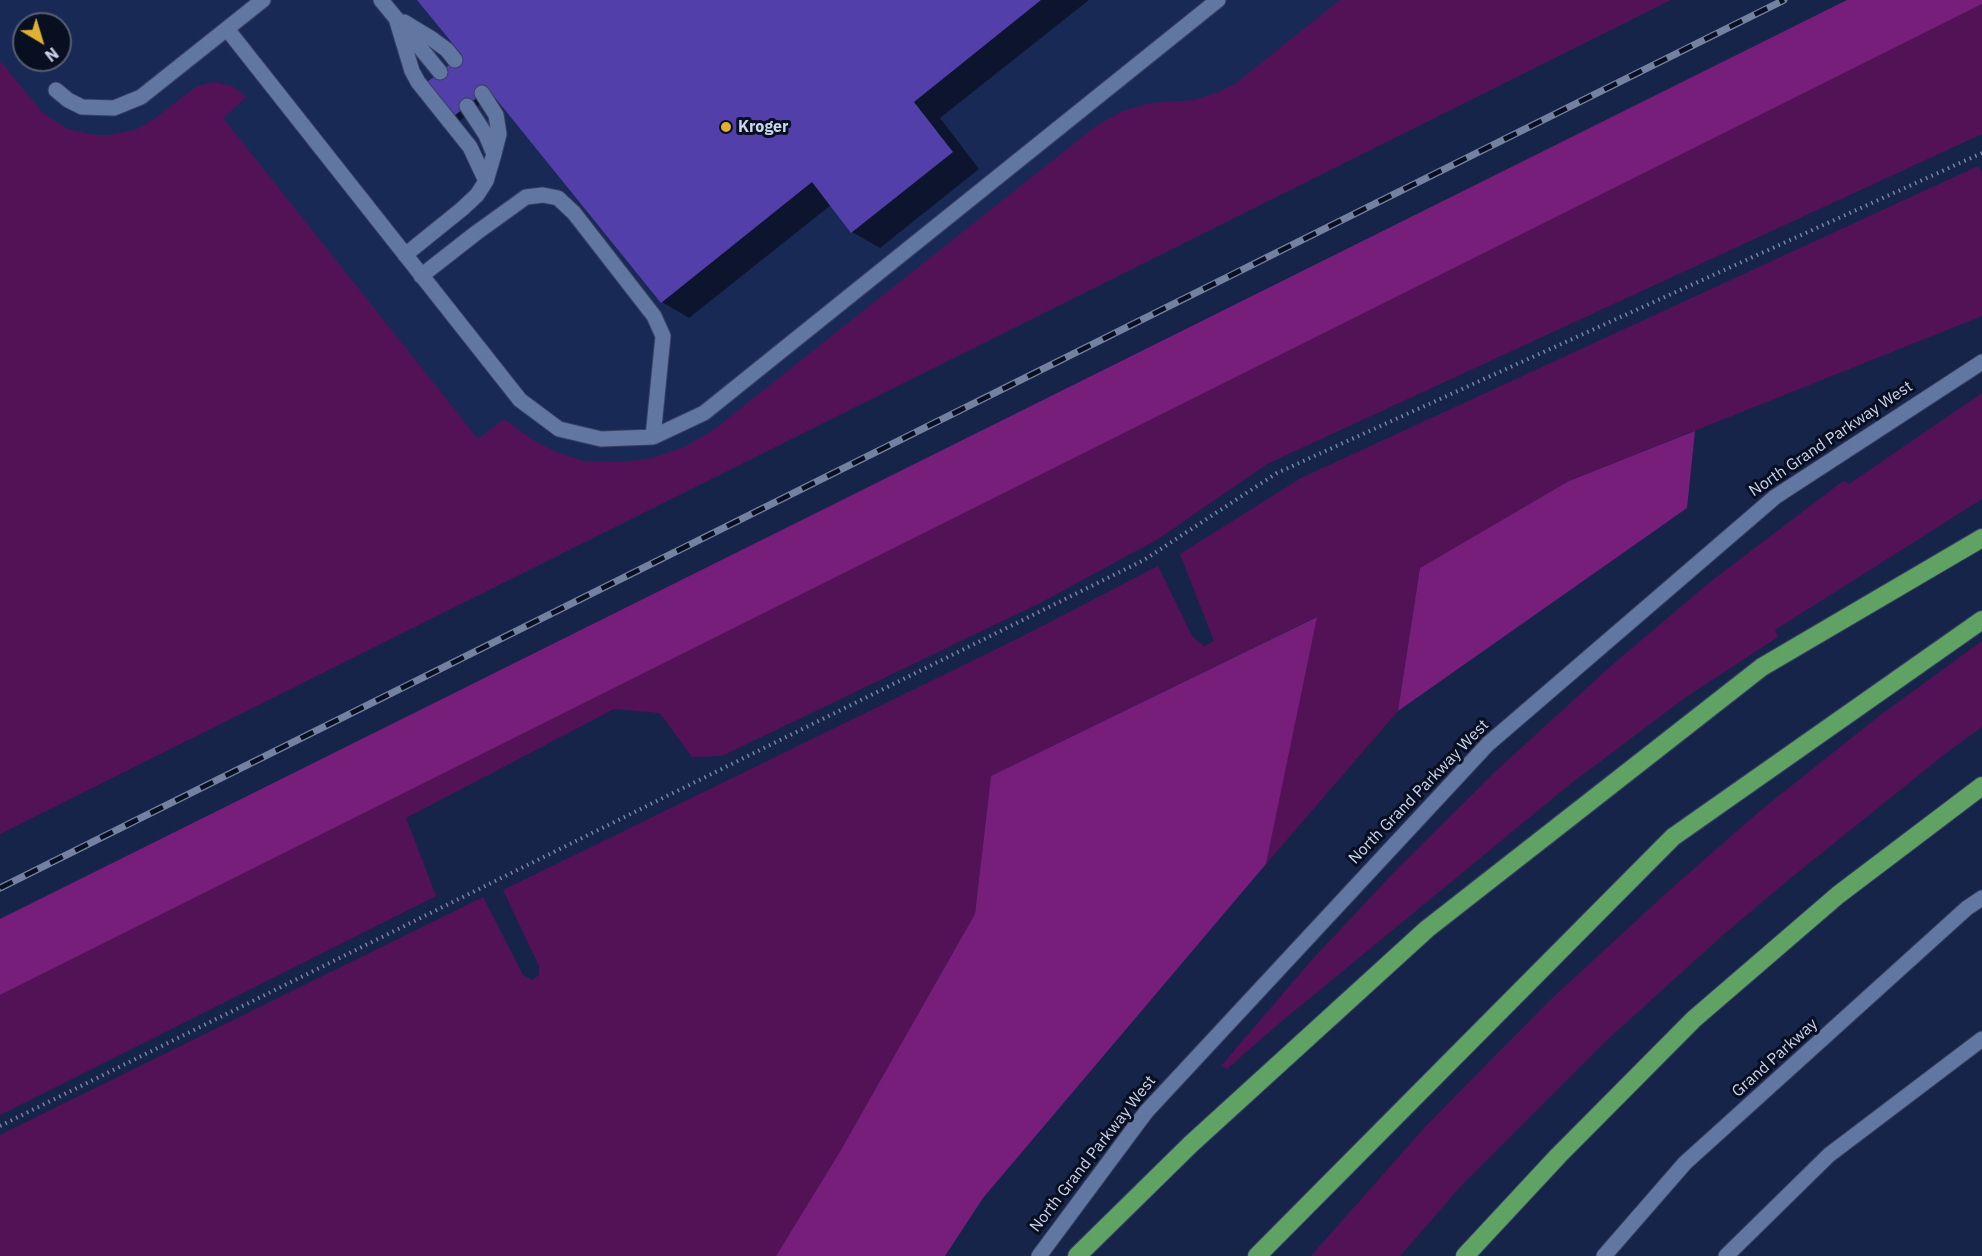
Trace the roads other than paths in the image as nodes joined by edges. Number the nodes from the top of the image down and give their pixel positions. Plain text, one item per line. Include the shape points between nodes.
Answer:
1 (263, 0) edge
2 (381, 0) edge
3 (1218, 0) edge
4 (396, 18) junction
5 (227, 30) junction
6 (455, 60) dead end
7 (440, 72) dead end
8 (56, 90) dead end
9 (482, 93) dead end
10 (468, 106) dead end
11 (494, 154) junction
12 (486, 181) junction
13 (405, 255) junction
14 (421, 276) junction
15 (1982, 362) edge
16 (653, 437) junction
17 (1982, 538) edge
18 (1982, 620) edge
19 (1982, 786) edge
20 (1982, 898) edge
21 (1982, 1039) edge
22 (1039, 1256) edge
23 (1077, 1256) edge
24 (1257, 1256) edge
25 (1465, 1256) edge
26 (1604, 1256) edge
27 (1726, 1256) edge

1 - 5 main road
2 - 4 main road
3 - 16 main road via 704,413
4 - 6 main road via 432,39
4 - 7 main road
4 - 12 main road via 418,82 470,147
5 - 8 main road via 141,97 114,108 82,107
5 - 13 main road
9 - 11 main road via 496,115 499,134
10 - 11 main road
11 - 12 main road
12 - 13 main road via 462,209
13 - 14 main road
14 - 16 main road via 520,400 559,429 601,439
14 - 16 main road via 526,197 558,198 654,315 663,336
15 - 22 main road, North Grand Parkway West via 1775,497 1488,744 1146,1112
17 - 23 highway via 1762,667 1428,929 1191,1144
18 - 24 highway via 1672,837
19 - 25 highway via 1838,895 1694,1019
20 - 26 main road, Grand Parkway via 1685,1163
21 - 27 main road via 1829,1155

